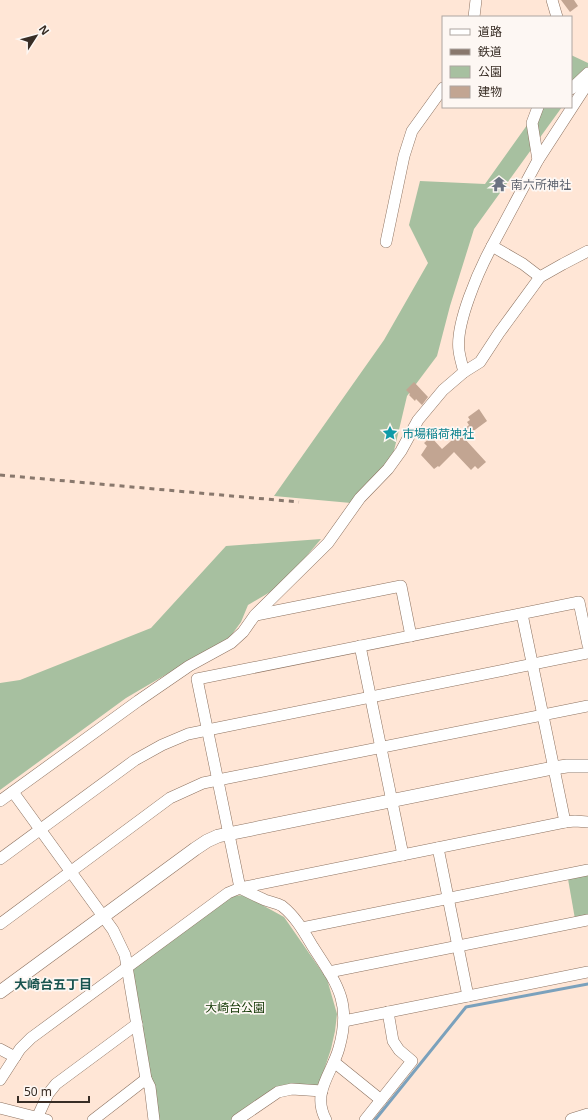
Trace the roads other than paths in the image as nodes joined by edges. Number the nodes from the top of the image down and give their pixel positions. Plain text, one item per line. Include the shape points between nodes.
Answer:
1 (476, 0) edge
2 (552, 0) edge
3 (474, 16) edge
4 (557, 16) edge
5 (588, 73) edge
6 (588, 83) edge
7 (572, 88) edge
8 (442, 89) edge
9 (538, 108) edge
10 (572, 108) edge
11 (572, 108) edge
12 (538, 160) junction
13 (386, 242) dead end
14 (492, 246) junction
15 (588, 251) edge
16 (540, 277) junction
17 (464, 372) junction
18 (522, 614) junction
19 (255, 615) junction
20 (411, 636) junction
21 (588, 645) edge
22 (360, 646) junction
23 (588, 653) edge
24 (532, 664) junction
25 (370, 697) junction
26 (588, 706) edge
27 (543, 715) junction
28 (208, 730) junction
29 (381, 748) junction
30 (588, 766) edge
31 (554, 768) junction
32 (218, 780) junction
33 (13, 792) junction
34 (0, 801) edge
35 (392, 801) junction
36 (565, 822) junction
37 (588, 822) edge
38 (40, 830) junction
39 (229, 834) junction
40 (438, 848) junction
41 (403, 855) junction
42 (0, 859) edge
43 (588, 870) edge
44 (71, 871) junction
45 (240, 888) junction
46 (448, 898) junction
47 (103, 916) junction
48 (588, 920) edge
49 (0, 924) edge
50 (302, 928) junction
51 (458, 946) junction
52 (127, 967) junction
53 (329, 972) junction
54 (588, 972) edge
55 (0, 992) edge
56 (468, 996) junction
57 (388, 1012) junction
58 (344, 1021) junction
59 (137, 1024) junction
60 (0, 1048) edge
61 (14, 1056) junction
62 (334, 1062) junction
63 (146, 1079) junction
64 (0, 1080) edge
65 (322, 1091) junction
66 (381, 1100) junction
67 (0, 1108) edge
68 (588, 1115) edge
69 (42, 1119) edge
70 (93, 1120) edge
71 (154, 1120) edge
72 (237, 1120) edge
73 (326, 1120) edge
74 (364, 1120) edge
75 (572, 1120) edge

1 - 3 street
2 - 4 street
5 - 7 street
6 - 11 street
8 - 13 street via 412,131 404,156
9 - 12 street via 532,123
10 - 12 street
12 - 14 street
14 - 16 street
14 - 17 street via 460,326 458,350
15 - 16 street
16 - 17 street via 480,362
17 - 19 street via 443,390 418,420 388,469 360,498 328,543
18 - 20 street
18 - 21 street via 579,602
18 - 24 street
19 - 20 street via 401,586
19 - 33 street via 231,643 189,666
20 - 22 street
22 - 25 street
22 - 28 street via 197,679
23 - 24 street
24 - 25 street
24 - 27 street
25 - 28 street
25 - 29 street
26 - 27 street
27 - 29 street
27 - 31 street
28 - 32 street
28 - 38 street via 188,734 135,760
29 - 32 street
29 - 35 street
30 - 31 street
31 - 35 street
31 - 36 street
32 - 39 street
32 - 44 street via 203,783 170,798
33 - 34 street
33 - 38 street
35 - 39 street
35 - 41 street
36 - 37 street
36 - 40 street
38 - 42 street
38 - 44 street
39 - 45 street
39 - 47 street via 207,841
40 - 41 street
40 - 46 street
41 - 45 street
43 - 46 street
44 - 47 street
44 - 49 street
45 - 50 street via 280,905
45 - 52 street via 228,893
46 - 50 street
46 - 51 street
47 - 52 street via 120,942
47 - 55 street
48 - 51 street
50 - 53 street
51 - 53 street
51 - 56 street
52 - 59 street
52 - 61 street via 31,1038
53 - 58 street via 342,998
54 - 56 street
56 - 57 street
57 - 58 street
57 - 66 street via 392,1041 412,1061
58 - 62 street via 339,1050
59 - 63 street
59 - 69 street via 56,1084 48,1094
60 - 61 street
61 - 64 street
62 - 65 street
62 - 66 street
63 - 70 street
63 - 71 street via 150,1087
65 - 72 street via 292,1089 278,1092
65 - 73 street via 321,1112
66 - 74 street
67 - 69 street
68 - 75 street

